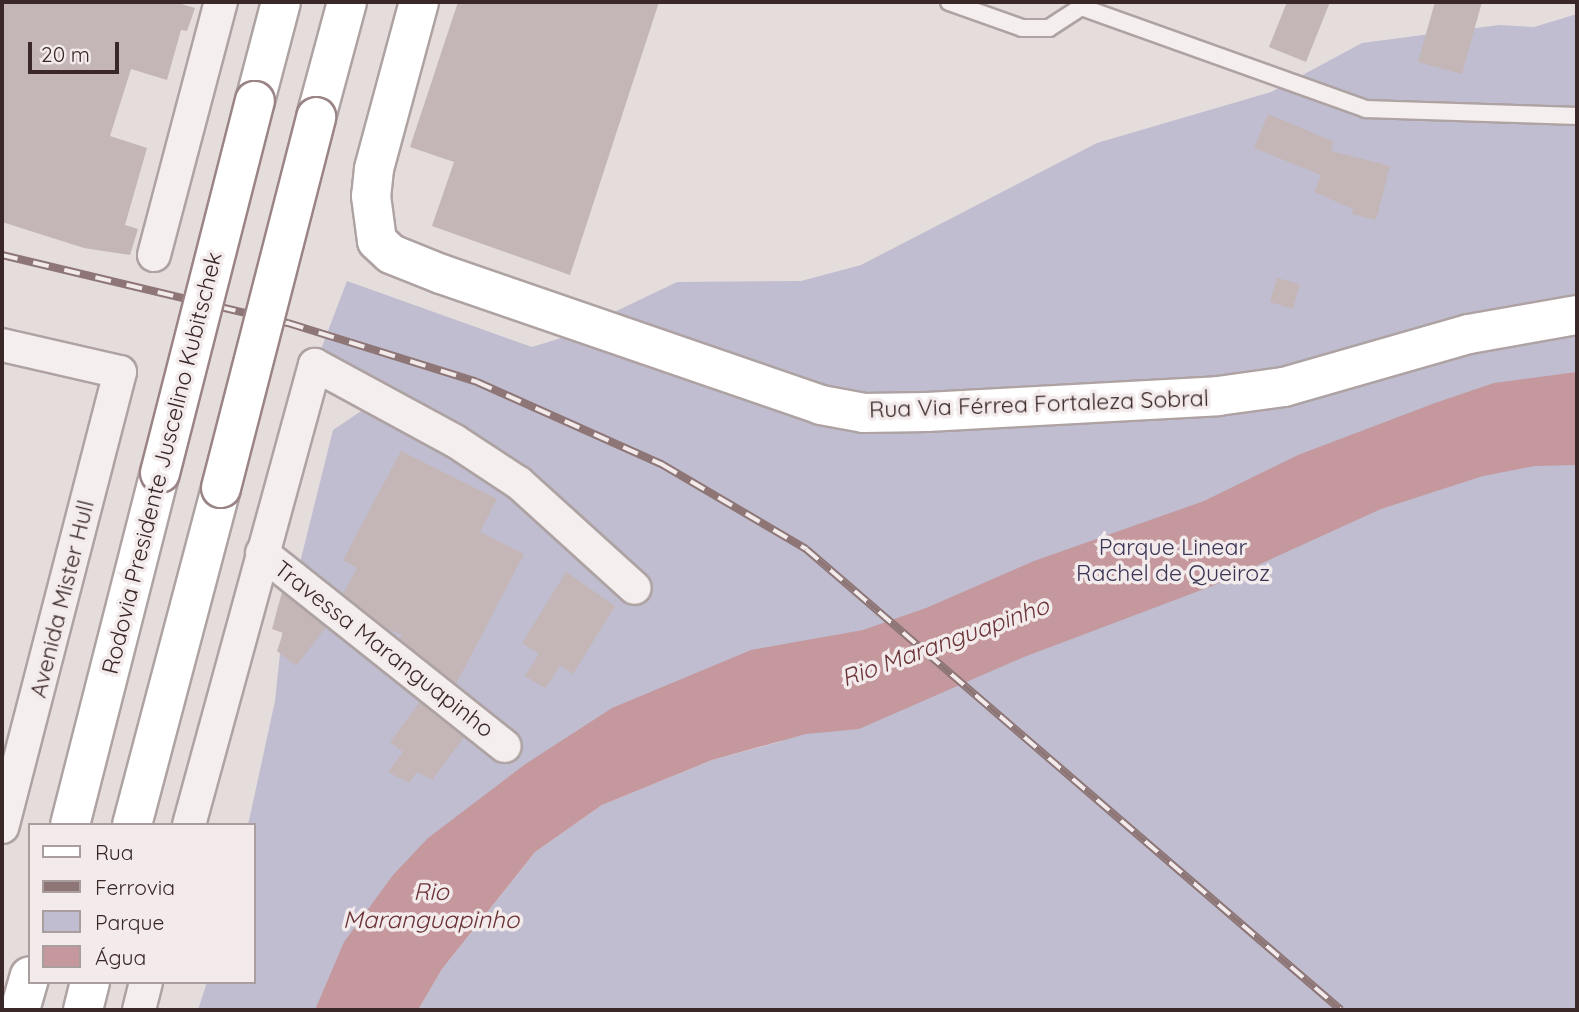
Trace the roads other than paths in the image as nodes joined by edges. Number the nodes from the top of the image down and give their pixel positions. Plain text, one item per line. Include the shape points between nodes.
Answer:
1 (221, 2) edge
2 (281, 2) edge
3 (347, 2) edge
4 (419, 2) edge
5 (949, 2) edge
6 (1082, 4) edge
7 (1577, 116) edge
8 (154, 255) dead end
9 (1577, 315) edge
10 (2, 345) edge
11 (262, 553) junction
12 (635, 588) dead end
13 (505, 746) dead end
14 (70, 823) edge
15 (133, 823) edge
16 (189, 823) edge
17 (2, 827) edge
18 (28, 983) edge
19 (90, 984) edge
20 (146, 984) edge
21 (20, 1010) edge
22 (83, 1010) edge
23 (139, 1010) edge

1 - 8 street
2 - 14 main road, Rodovia Presidente Juscelino Kubitschek, bridge
3 - 15 main road, bridge
4 - 9 main road, Rua Via Férrea Fortaleza Sobral via 374,169 372,220 377,241 391,254 771,390 864,413 1218,396 1284,387 1469,334
5 - 6 lane via 1022,28 1049,28
6 - 7 lane via 1366,109
10 - 17 street, Avenida Mister Hull via 120,372
11 - 12 street via 315,365 455,441 519,483
11 - 13 street, Travessa Maranguapinho
11 - 16 street
18 - 21 main road
19 - 22 main road
20 - 23 street

